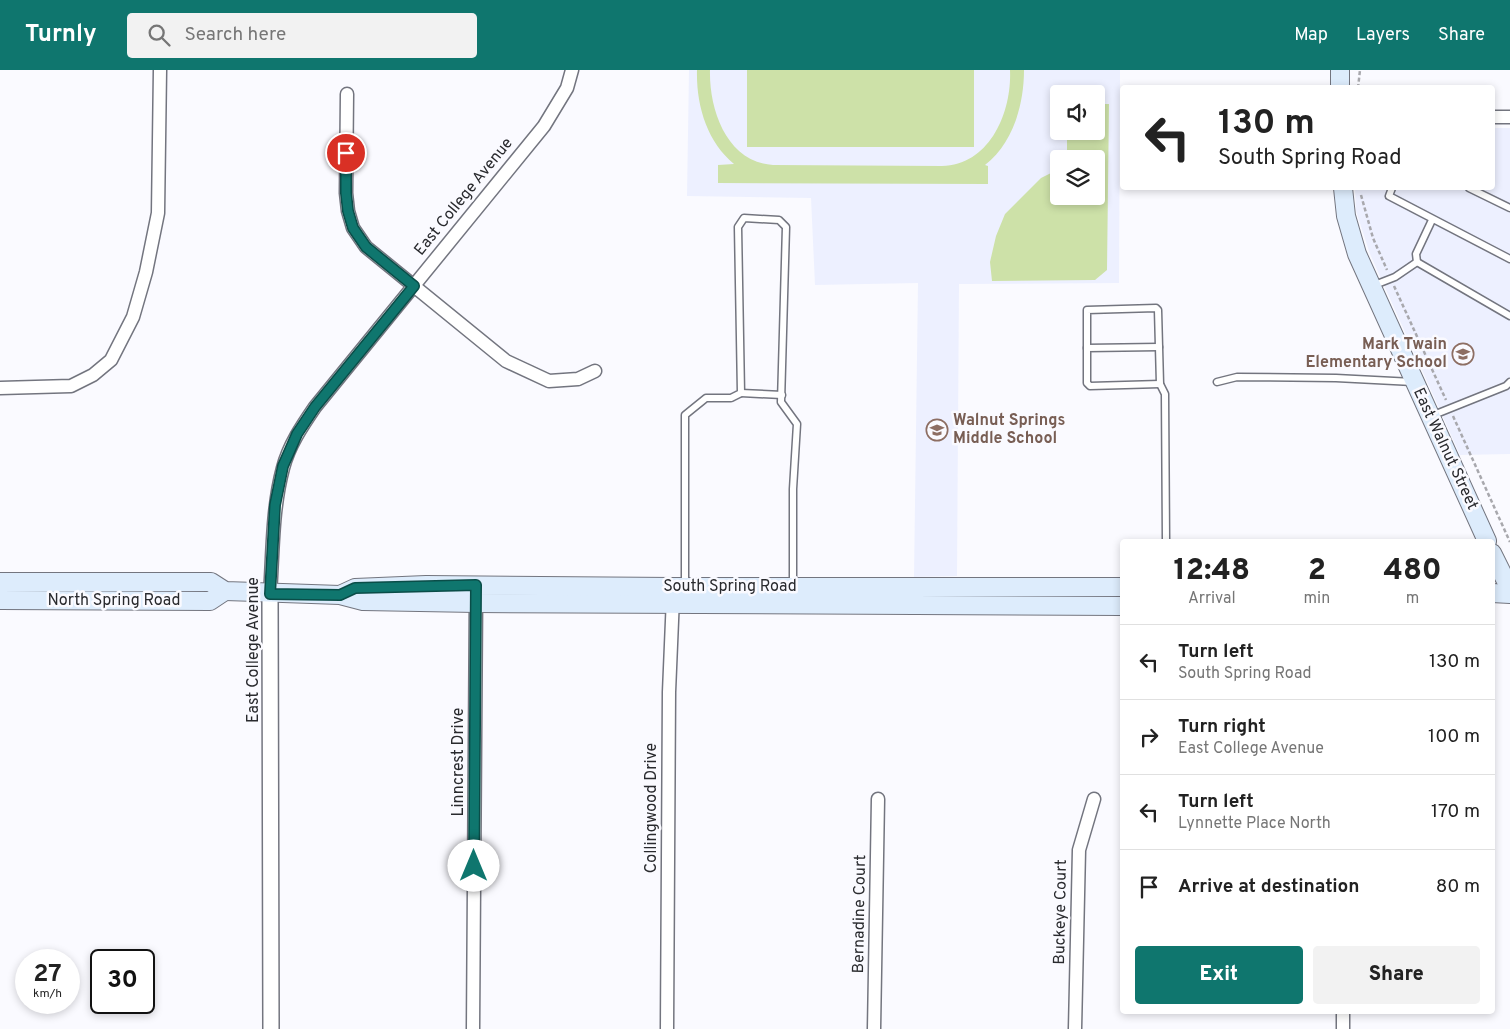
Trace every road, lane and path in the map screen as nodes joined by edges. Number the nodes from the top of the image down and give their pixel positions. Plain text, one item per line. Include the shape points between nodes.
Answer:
1 (160, 70) edge
2 (572, 70) edge
3 (1340, 70) edge
4 (1360, 70) edge
5 (1340, 85) edge
6 (1358, 85) edge
7 (347, 94) dead end
8 (1495, 117) edge
9 (1510, 117) edge
10 (1343, 190) edge
11 (1391, 190) edge
12 (1473, 190) edge
13 (1360, 193) dead end
14 (1510, 208) edge
15 (1432, 220) junction
16 (1510, 259) edge
17 (1383, 262) dead end
18 (1417, 262) junction
19 (414, 286) junction
20 (1371, 286) junction
21 (1399, 298) dead end
22 (1510, 316) edge
23 (1159, 347) junction
24 (1087, 348) junction
25 (595, 371) dead end
26 (1217, 382) dead end
27 (1414, 382) junction
28 (1510, 382) edge
29 (1160, 384) junction
30 (0, 388) edge
31 (1441, 390) dead end
32 (741, 393) junction
33 (782, 395) junction
34 (1430, 417) junction
35 (1460, 430) dead end
36 (1166, 539) edge
37 (1486, 539) edge
38 (1510, 542) edge
39 (1495, 559) edge
40 (0, 582) edge
41 (476, 585) junction
42 (1120, 588) edge
43 (1510, 589) edge
44 (225, 591) junction
45 (677, 593) junction
46 (789, 593) junction
47 (1495, 593) edge
48 (270, 594) junction
49 (1510, 594) edge
50 (340, 595) junction
51 (0, 600) edge
52 (476, 603) junction
53 (1120, 606) edge
54 (878, 799) dead end
55 (1094, 799) dead end
56 (1343, 1014) edge
57 (271, 1029) edge
58 (473, 1029) edge
59 (667, 1029) edge
60 (874, 1029) edge
61 (1075, 1029) edge
62 (1343, 1029) edge

1 - 30 street via 158,213 133,317 111,360 93,375 71,386
2 - 19 street, East College Avenue via 567,88 544,126
3 - 5 main road
4 - 6 path
7 - 19 street via 346,193 353,228 366,247
8 - 9 street
10 - 20 main road, East Walnut Street via 1351,236
11 - 15 lane via 1389,196
12 - 14 lane
13 - 17 path
15 - 16 lane
15 - 18 lane via 1416,254
18 - 20 lane via 1395,277
18 - 22 lane
19 - 25 street via 506,361 549,381 578,379
19 - 48 street, East College Avenue via 315,407 297,434 283,466 275,505
20 - 27 main road, East Walnut Street
21 - 31 path
23 - 24 lane
23 - 24 lane via 1159,312 1156,308 1087,310
23 - 29 lane
24 - 29 lane via 1088,385
26 - 27 lane via 1237,377
27 - 34 main road, East Walnut Street
28 - 34 lane
29 - 36 lane via 1165,394
32 - 33 lane
32 - 33 lane via 738,227 744,218 779,220 786,227
32 - 45 lane via 731,398 706,398 685,415
33 - 46 lane via 782,402 797,424
34 - 37 main road, East Walnut Street
35 - 38 path
39 - 43 main road
40 - 44 main road, North Spring Road via 211,582
41 - 45 main road, South Spring Road
41 - 50 main road, South Spring Road via 355,588
41 - 52 street, Linncrest Drive
42 - 46 main road, South Spring Road
44 - 48 main road, North Spring Road
44 - 51 main road, North Spring Road via 210,601
45 - 46 main road, South Spring Road
45 - 52 main road, South Spring Road
45 - 59 street, Collingwood Drive via 669,692
46 - 53 main road, South Spring Road
47 - 49 main road
48 - 50 main road, South Spring Road
48 - 57 street, East College Avenue
50 - 52 main road, South Spring Road via 363,600
52 - 58 street, Linncrest Drive
54 - 60 street, Bernadine Court
55 - 61 street, Buckeye Court via 1079,850
56 - 62 street

